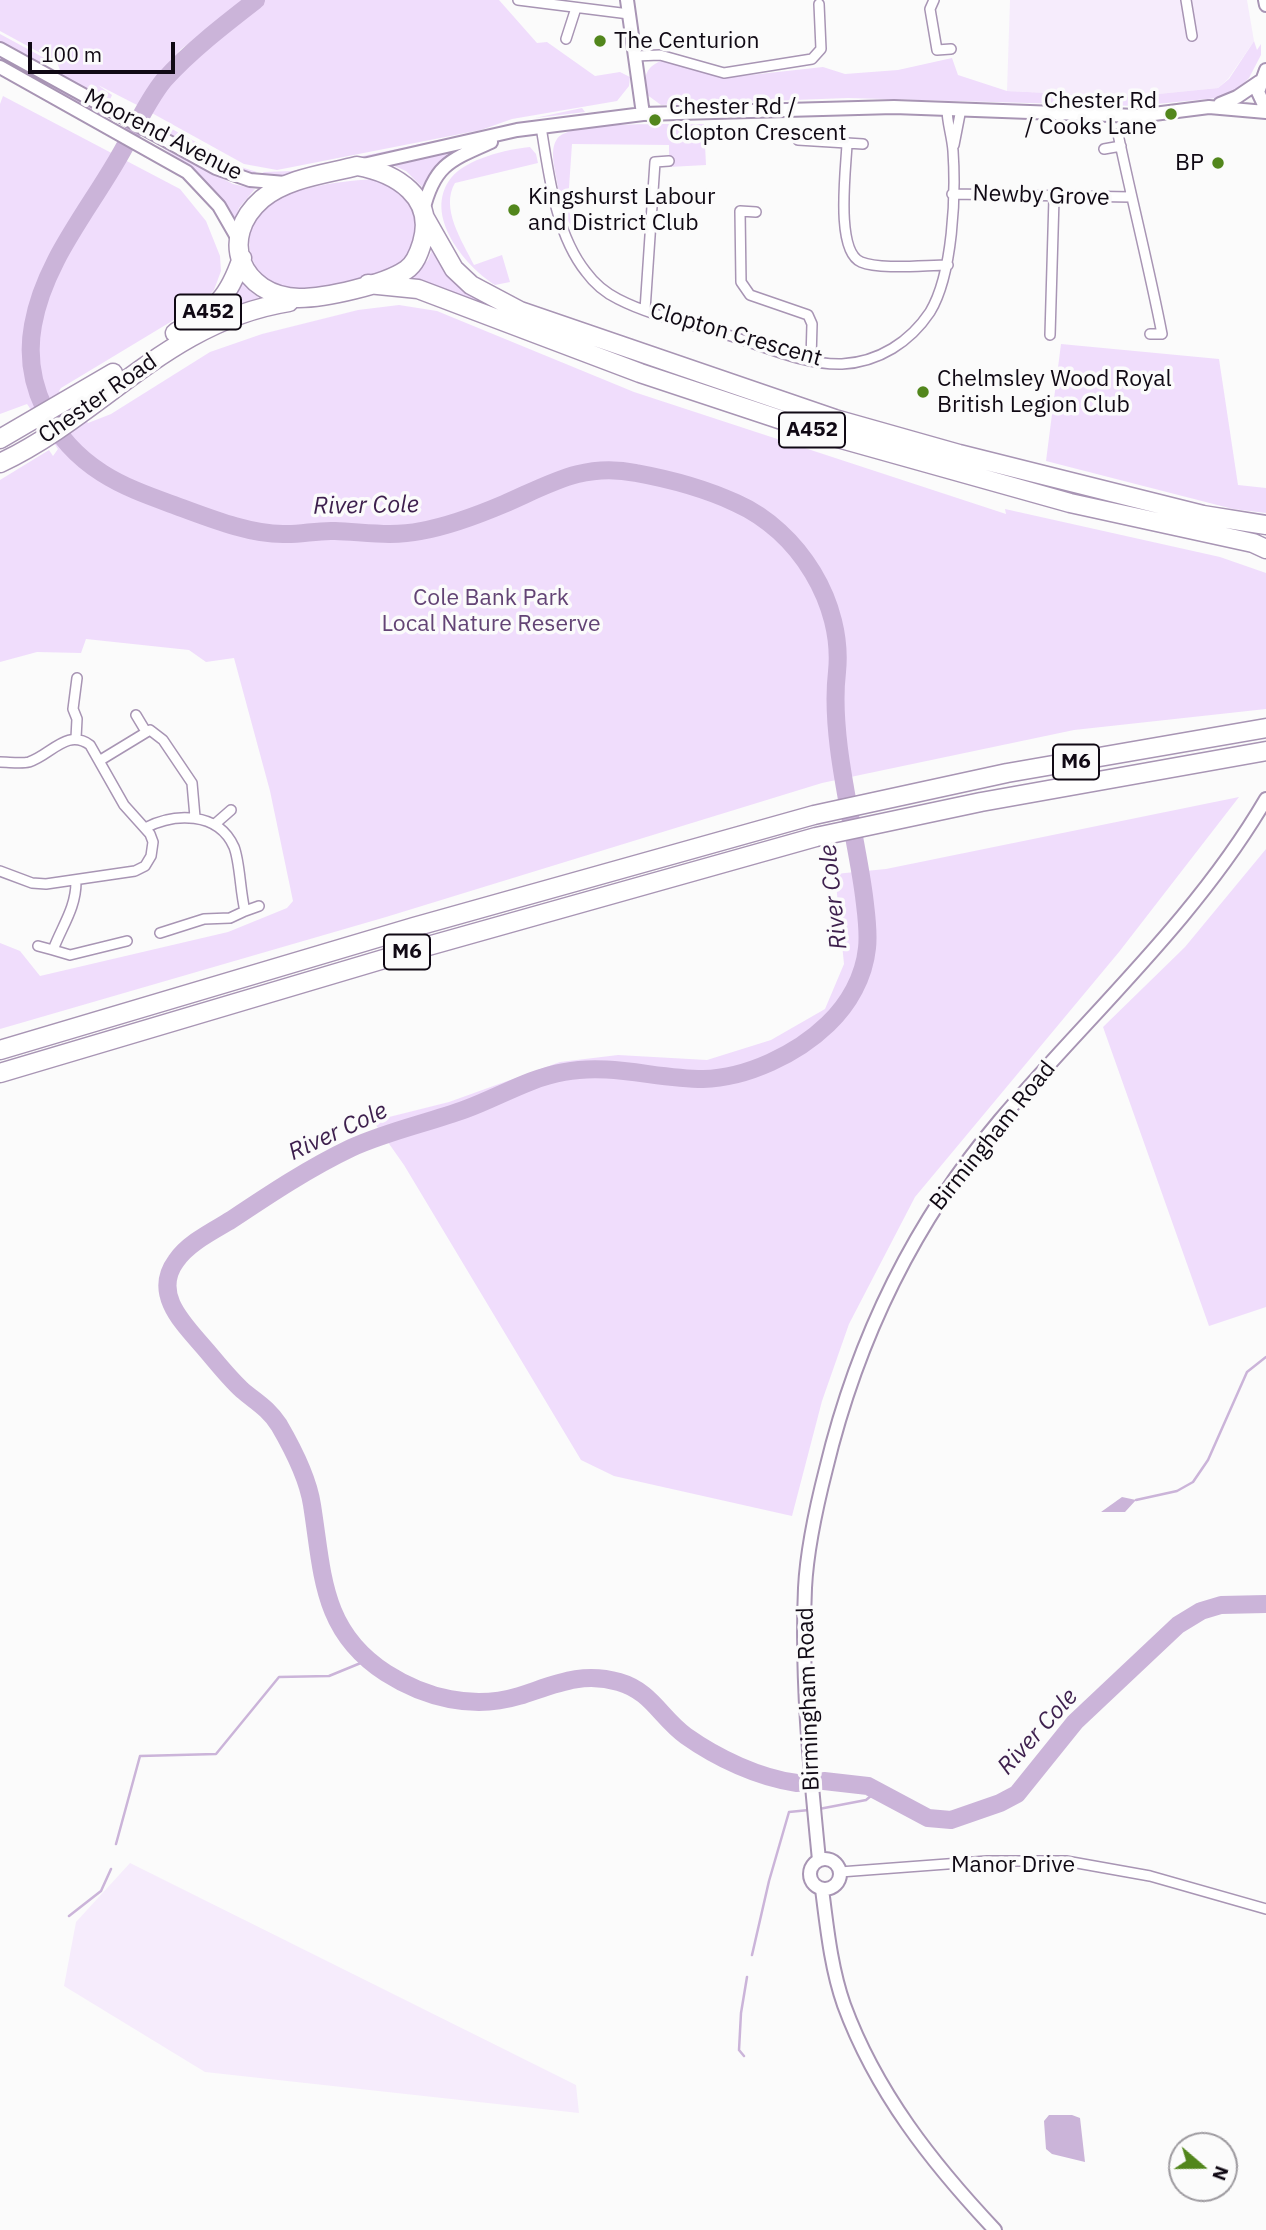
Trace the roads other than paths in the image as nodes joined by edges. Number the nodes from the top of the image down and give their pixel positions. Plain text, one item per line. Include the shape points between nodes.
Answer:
1 (518, 0) edge
2 (627, 0) edge
3 (934, 0) edge
4 (1186, 0) edge
5 (819, 4) dead end
6 (576, 8) junction
7 (629, 15) junction
8 (1192, 36) dead end
9 (566, 39) dead end
10 (0, 49) edge
11 (951, 49) dead end
12 (635, 56) junction
13 (0, 67) edge
14 (1266, 70) edge
15 (1259, 82) junction
16 (1209, 107) junction
17 (947, 109) junction
18 (961, 109) junction
19 (1266, 111) edge
20 (643, 114) junction
21 (541, 127) junction
22 (517, 131) junction
23 (1118, 134) dead end
24 (798, 141) dead end
25 (847, 144) junction
26 (863, 145) dead end
27 (1121, 146) junction
28 (1104, 149) dead end
29 (953, 150) junction
30 (668, 161) dead end
31 (357, 166) junction
32 (294, 183) junction
33 (952, 194) junction
34 (1131, 197) junction
35 (1054, 198) junction
36 (756, 212) dead end
37 (424, 215) junction
38 (238, 239) junction
39 (242, 258) junction
40 (947, 265) junction
41 (368, 284) junction
42 (316, 298) junction
43 (645, 310) junction
44 (1150, 334) dead end
45 (1050, 335) dead end
46 (811, 360) junction
47 (84, 400) junction
48 (0, 439) edge
49 (0, 463) edge
50 (1266, 525) edge
51 (1266, 549) edge
52 (77, 678) dead end
53 (136, 715) dead end
54 (1266, 728) edge
55 (145, 730) junction
56 (76, 738) junction
57 (1266, 751) edge
58 (99, 761) junction
59 (0, 762) edge
60 (1266, 799) edge
61 (231, 810) dead end
62 (195, 817) junction
63 (215, 824) junction
64 (145, 828) junction
65 (0, 871) edge
66 (76, 882) junction
67 (259, 906) dead end
68 (245, 911) junction
69 (160, 933) dead end
70 (127, 941) dead end
71 (38, 946) dead end
72 (53, 950) junction
73 (0, 1050) edge
74 (0, 1073) edge
75 (819, 1860) junction
76 (840, 1872) junction
77 (822, 1889) junction
78 (1266, 1909) edge
79 (995, 2230) edge

1 - 6 street
2 - 7 main road
3 - 11 street via 930,9 937,50
4 - 8 street
5 - 12 street via 821,49 812,59 724,73 660,55
6 - 7 street
6 - 9 street
7 - 12 main road
10 - 32 main road, Moorend Avenue via 216,168 274,185
12 - 20 main road
13 - 38 main road, Moorend Avenue via 187,172 205,188
14 - 15 main road
15 - 16 main road via 1237,97
15 - 19 main road
16 - 18 main road via 1138,116
16 - 19 main road
17 - 18 main road
17 - 20 main road via 848,107
17 - 29 street, Clopton Crescent
18 - 29 street, Clopton Crescent
20 - 21 main road
21 - 22 main road
21 - 43 street, Clopton Crescent via 561,221 577,260 609,294
22 - 31 main road
22 - 37 main road via 445,164 429,190
23 - 27 street, Newby Grove
24 - 25 street
25 - 26 street
25 - 40 street via 845,238 853,256 868,264
27 - 28 street
27 - 34 street, Newby Grove
29 - 33 street, Clopton Crescent
30 - 43 street via 655,162
31 - 32 highway
31 - 37 highway, A452 via 386,172 399,181 413,194
32 - 38 highway via 253,208 242,221
33 - 35 street, Newby Grove
33 - 40 street, Clopton Crescent
34 - 35 street, Newby Grove
34 - 44 street, Newby Grove via 1162,334
35 - 45 street
36 - 46 street via 740,211 741,282 750,295 807,315 813,324
37 - 41 highway, A452 via 421,248 408,269
37 - 50 highway, A452 via 454,268 471,285 532,316 835,419 1191,512
38 - 39 highway, A452
39 - 42 highway, A452 via 263,290 284,297
39 - 47 highway, Chester Road / A452 via 222,301
40 - 46 street, Clopton Crescent via 931,310 895,348 842,363
41 - 42 highway, A452
41 - 51 highway, A452 via 418,289 640,373 827,435 1070,503
42 - 47 highway, Chester Road / A452 via 254,310 198,332
43 - 46 street, Clopton Crescent
47 - 48 highway, Chester Road / A452
47 - 49 highway, Chester Road / A452 via 46,437
52 - 56 street
53 - 55 street
54 - 73 highway, M6 via 1007,773 814,815
55 - 58 street
55 - 62 street via 163,740 192,783
56 - 58 street via 90,746
56 - 59 street via 28,762
57 - 74 highway, M6 via 816,837
58 - 64 street via 124,805
60 - 75 main road, Birmingham Road via 1207,885 999,1122 936,1206 894,1277 850,1381 810,1542 803,1660
61 - 63 street
62 - 63 street
62 - 64 street via 162,819
63 - 68 street via 233,845
64 - 66 street via 153,842 145,866
65 - 66 street via 32,883
66 - 72 street via 74,908
67 - 68 street
68 - 69 street
70 - 72 street via 78,954
71 - 72 street
75 - 76 main road via 832,1861
75 - 77 main road via 809,1873 812,1883
76 - 77 main road via 834,1886
76 - 78 street, Manor Drive via 987,1861 1066,1861 1150,1877
77 - 79 main road via 830,1952 844,2003 868,2061 906,2124

